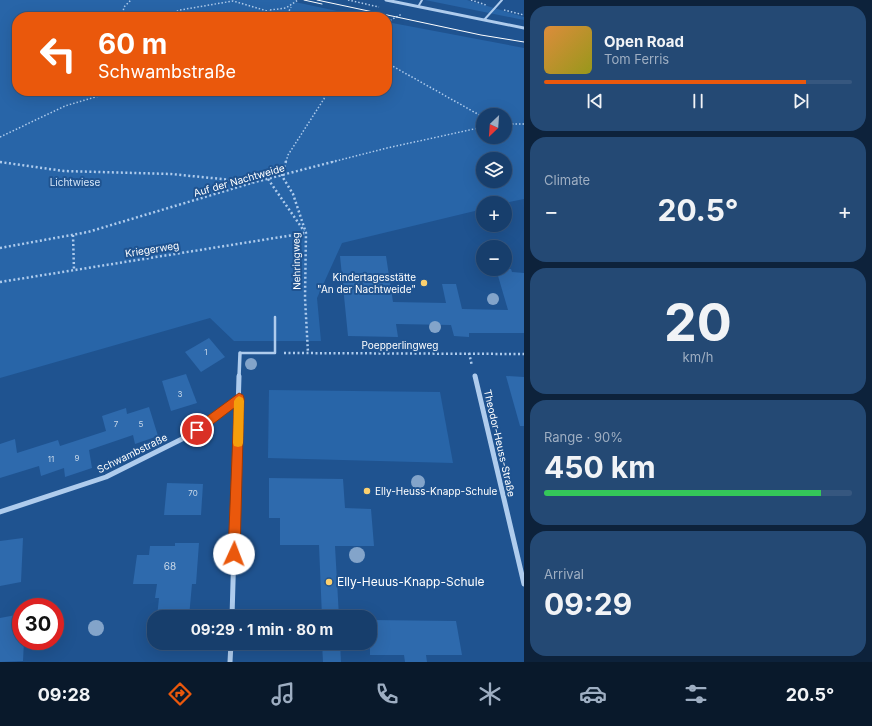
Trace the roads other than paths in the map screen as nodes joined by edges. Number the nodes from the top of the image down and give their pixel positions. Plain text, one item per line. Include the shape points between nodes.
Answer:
1 (386, 0) edge
2 (422, 0) edge
3 (502, 0) edge
4 (418, 7) junction
5 (484, 20) junction
6 (524, 28) edge
7 (275, 317) dead end
8 (240, 353) joint
9 (475, 376) dead end
10 (239, 398) junction
11 (0, 512) edge
12 (524, 584) edge
13 (232, 610) edge
14 (231, 650) edge
15 (230, 662) edge

1 - 4 street
2 - 4 lane
3 - 5 lane
4 - 5 street
5 - 6 street
7 - 8 lane via 275,353
8 - 10 street
9 - 12 street, Theodor-Heuss-Straße
10 - 11 street, Schwambstraße via 186,437 106,477
10 - 13 street
14 - 15 street

